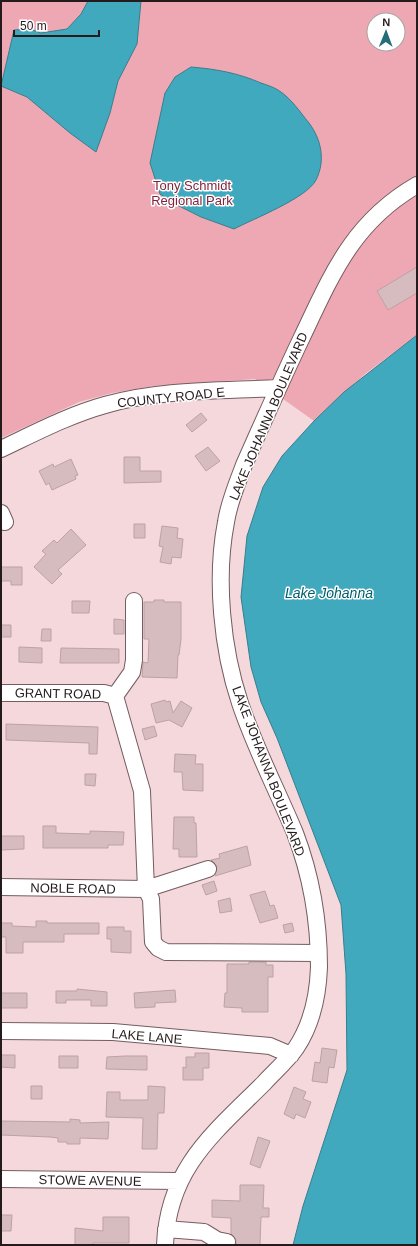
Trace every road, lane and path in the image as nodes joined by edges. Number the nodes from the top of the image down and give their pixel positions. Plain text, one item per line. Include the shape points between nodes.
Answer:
1 (417, 185) edge
2 (278, 388) junction
3 (1, 449) edge
4 (134, 601) dead end
5 (1, 693) edge
6 (115, 696) junction
7 (208, 869) dead end
8 (1, 887) edge
9 (146, 889) junction
10 (318, 953) junction
11 (1, 1031) edge
12 (291, 1055) junction
13 (1, 1179) edge
14 (179, 1181) junction
15 (166, 1229) junction
16 (226, 1242) dead end
17 (165, 1245) edge

1 - 2 street, LAKE JOHANNA BOULEVARD via 388,204 368,222 351,243 328,281
2 - 3 street, COUNTY ROAD E via 169,394 107,404 78,413
2 - 10 street, LAKE JOHANNA BOULEVARD via 233,492 226,522 222,572 224,624 232,673 241,704 296,835 306,868 313,900
4 - 6 street via 132,672
5 - 6 street, GRANT ROAD via 104,693
6 - 9 street via 142,791
7 - 9 street, NOBLE ROAD
8 - 9 street, NOBLE ROAD
9 - 10 street via 151,899 153,942 166,952
10 - 12 street, LAKE JOHANNA BOULEVARD via 316,1000 310,1020
11 - 12 street, LAKE LANE via 113,1032 270,1046
12 - 14 street, LAKE JOHANNA BOULEVARD via 208,1139
13 - 14 street, STOWE AVENUE
14 - 15 street, LAKE JOHANNA BOULEVARD via 172,1199
15 - 16 street via 204,1232
15 - 17 street, LAKE JOHANNA BOULEVARD

